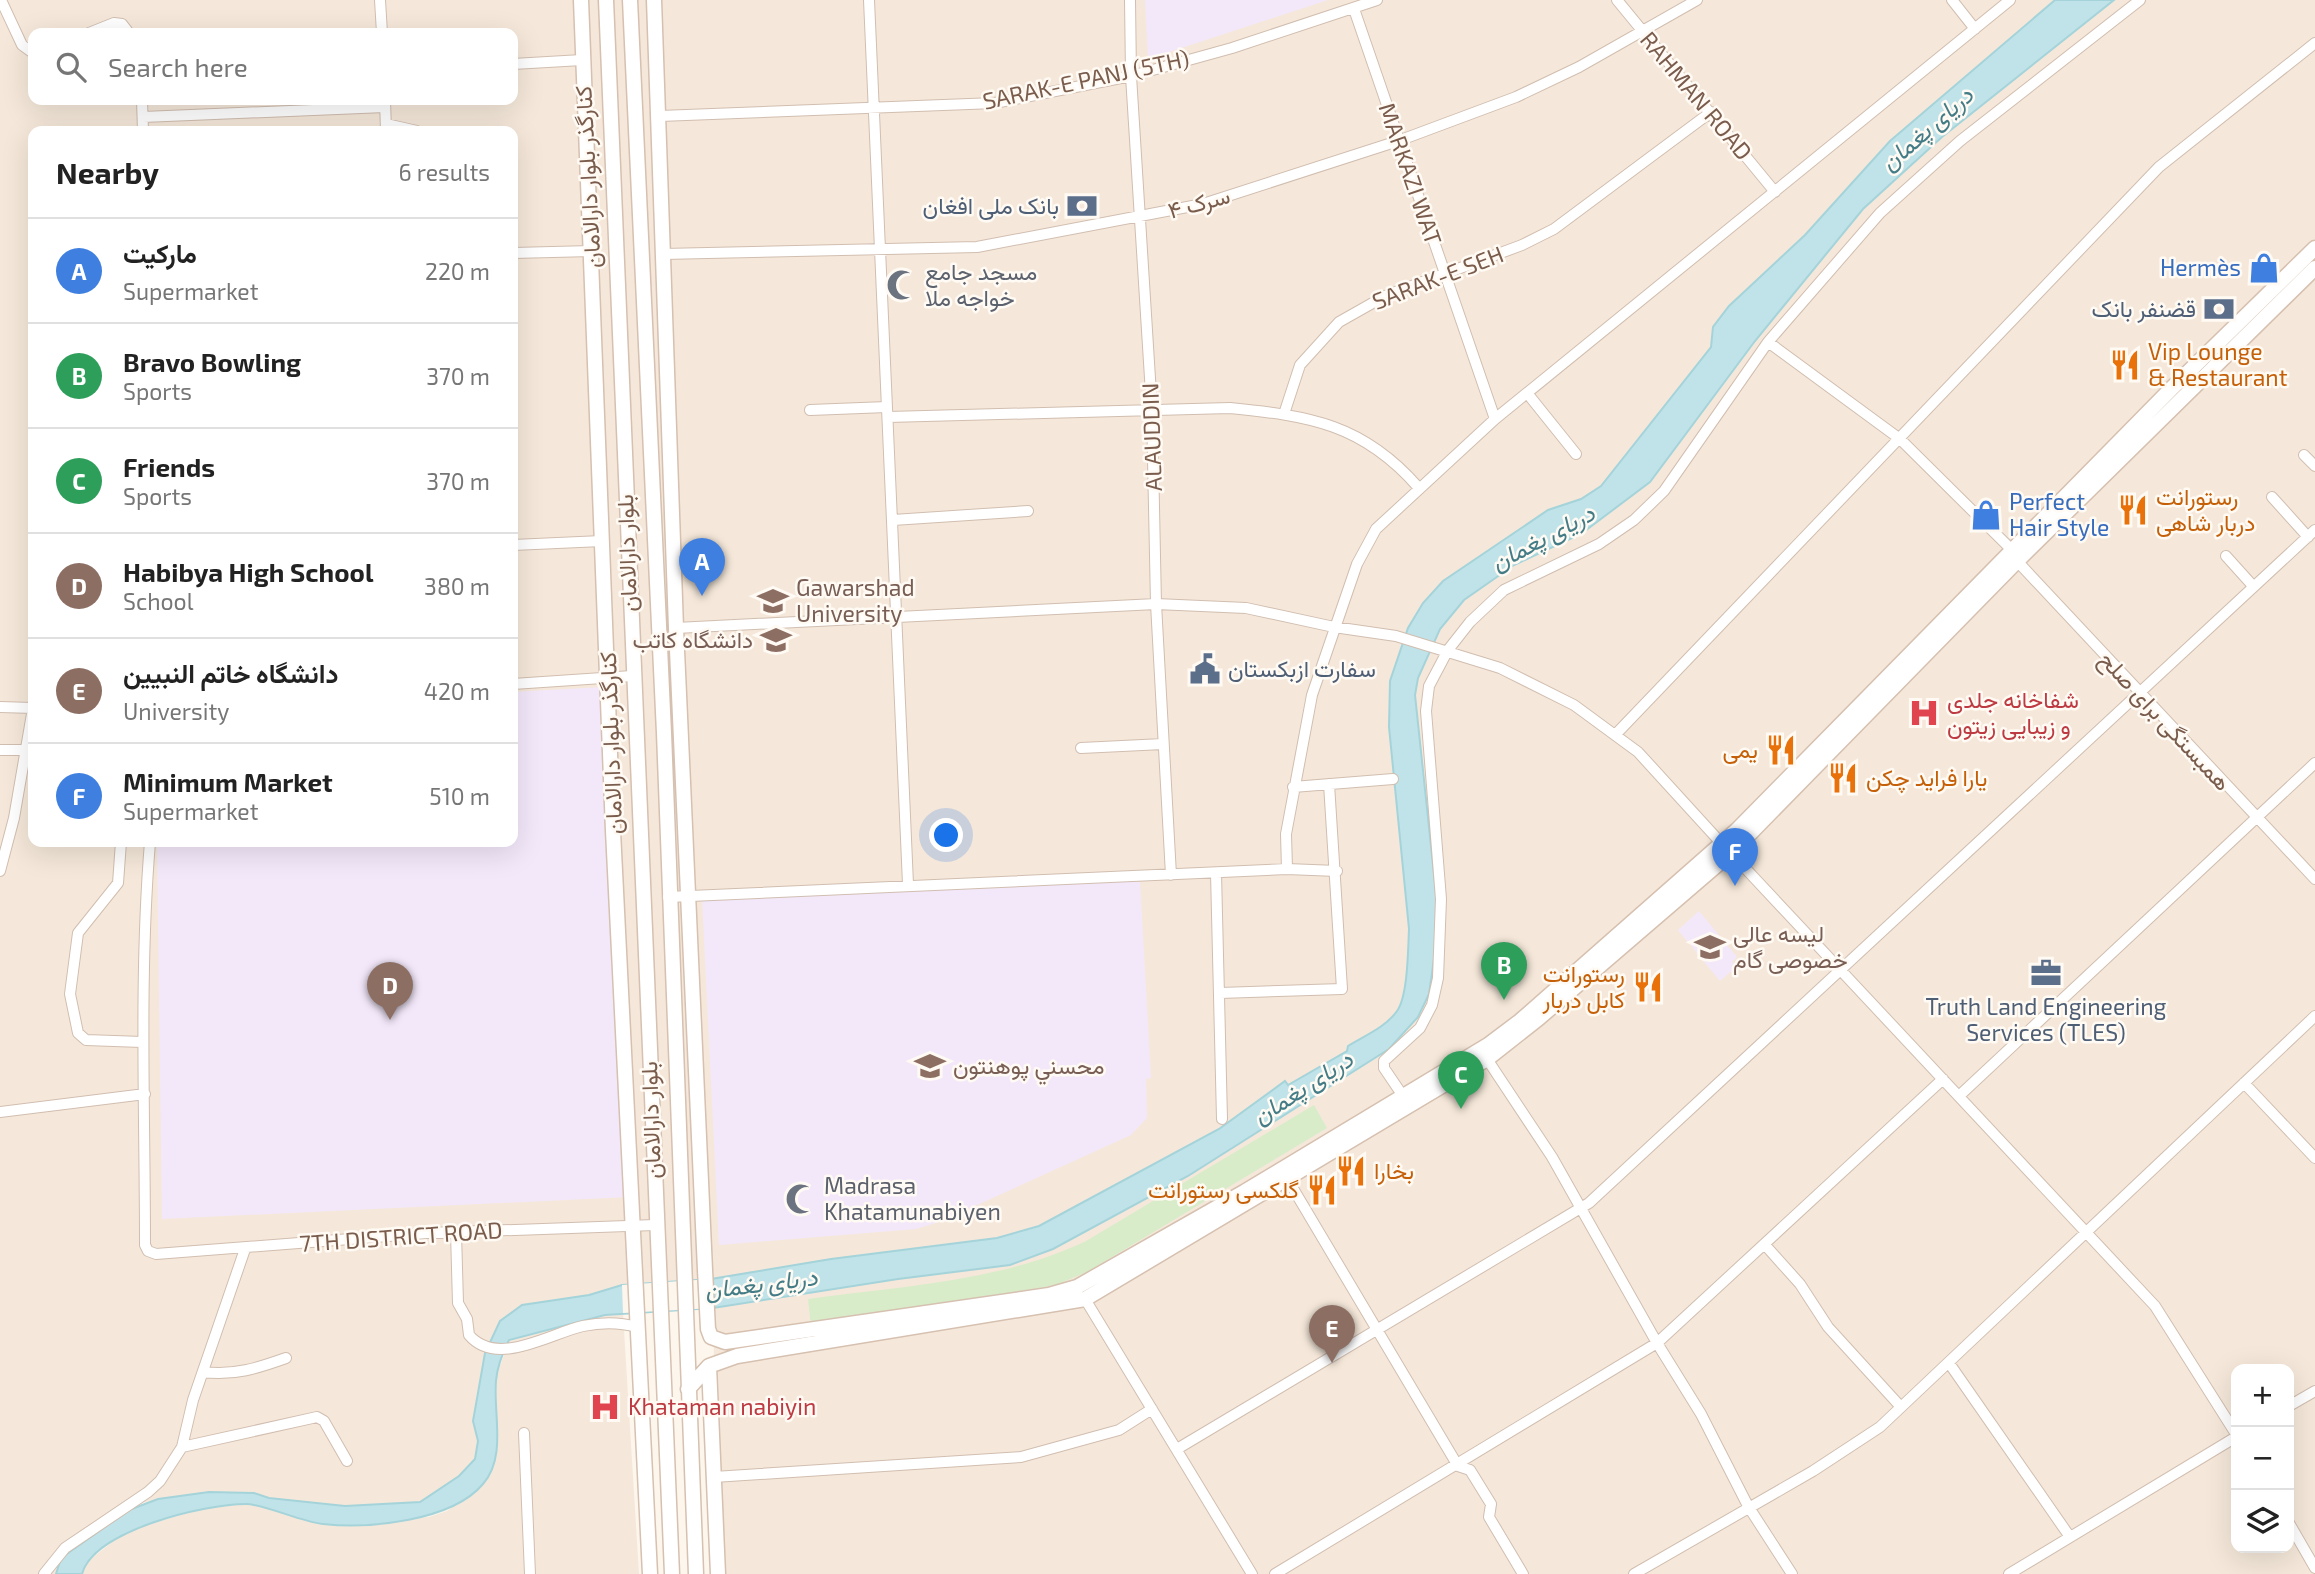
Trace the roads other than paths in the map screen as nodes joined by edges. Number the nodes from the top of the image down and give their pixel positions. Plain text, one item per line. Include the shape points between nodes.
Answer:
1 (1, 0) edge
2 (380, 0) edge
3 (581, 0) edge
4 (606, 0) edge
5 (630, 0) edge
6 (654, 0) edge
7 (869, 0) edge
8 (1130, 0) edge
9 (1377, 0) edge
10 (1617, 0) edge
11 (1697, 0) edge
12 (1952, 0) edge
13 (2010, 0) edge
14 (2140, 0) edge
15 (1354, 9) junction
16 (102, 28) edge
17 (125, 28) edge
18 (382, 28) edge
19 (1975, 29) junction
20 (1642, 31) junction
21 (2315, 43) edge
22 (28, 49) edge
23 (582, 60) junction
24 (518, 64) edge
25 (1131, 76) junction
26 (142, 105) edge
27 (350, 105) edge
28 (385, 105) edge
29 (874, 107) junction
30 (1711, 112) junction
31 (660, 116) junction
32 (143, 117) junction
33 (143, 126) edge
34 (386, 126) edge
35 (1398, 141) junction
36 (1775, 192) junction
37 (1139, 218) junction
38 (2315, 248) edge
39 (880, 250) junction
40 (592, 251) junction
41 (518, 253) edge
42 (663, 254) junction
43 (2315, 268) edge
44 (1445, 275) junction
45 (1768, 342) junction
46 (1527, 393) junction
47 (1152, 410) junction
48 (810, 411) dead end
49 (888, 412) junction
50 (1284, 414) junction
51 (1496, 419) junction
52 (1900, 439) junction
53 (1576, 454) dead end
54 (2304, 455) dead end
55 (2315, 466) edge
56 (1418, 487) junction
57 (2080, 491) junction
58 (2272, 497) dead end
59 (1028, 510) dead end
60 (893, 520) junction
61 (2311, 533) edge
62 (602, 541) junction
63 (518, 545) edge
64 (2015, 556) junction
65 (2226, 556) dead end
66 (2253, 586) junction
67 (1156, 604) junction
68 (898, 618) junction
69 (1334, 627) junction
70 (676, 628) junction
71 (1446, 649) junction
72 (632, 676) junction
73 (609, 678) junction
74 (518, 684) edge
75 (2137, 693) junction
76 (0, 707) edge
77 (28, 708) edge
78 (681, 731) junction
79 (664, 733) junction
80 (1616, 734) junction
81 (28, 743) edge
82 (1163, 744) junction
83 (1081, 748) dead end
84 (0, 750) edge
85 (27, 750) junction
86 (2315, 763) edge
87 (1392, 779) dead end
88 (1329, 784) junction
89 (1293, 788) junction
90 (14, 818) junction
91 (2258, 819) junction
92 (0, 821) edge
93 (121, 847) edge
94 (149, 847) edge
95 (1726, 848) junction
96 (1287, 869) junction
97 (0, 871) edge
98 (1337, 871) junction
99 (1216, 873) junction
100 (1171, 874) junction
101 (2315, 879) edge
102 (908, 884) junction
103 (689, 896) junction
104 (668, 897) junction
105 (1842, 971) junction
106 (1220, 993) junction
107 (2315, 1016) edge
108 (142, 1042) junction
109 (1487, 1059) junction
110 (1943, 1079) junction
111 (2244, 1083) junction
112 (145, 1094) junction
113 (1403, 1096) junction
114 (1959, 1096) junction
115 (0, 1112) edge
116 (1222, 1119) dead end
117 (678, 1131) junction
118 (652, 1132) junction
119 (1334, 1145) junction
120 (2315, 1158) edge
121 (1288, 1180) junction
122 (1580, 1210) junction
123 (682, 1223) junction
124 (702, 1223) junction
125 (655, 1225) junction
126 (632, 1226) junction
127 (456, 1233) junction
128 (2087, 1233) junction
129 (1766, 1246) junction
130 (245, 1248) junction
131 (1085, 1299) junction
132 (637, 1320) junction
133 (1378, 1328) junction
134 (1657, 1343) junction
135 (286, 1357) dead end
136 (1949, 1363) junction
137 (709, 1366) junction
138 (203, 1372) junction
139 (688, 1388) junction
140 (2315, 1391) edge
141 (2294, 1403) edge
142 (1900, 1406) junction
143 (1152, 1409) junction
144 (690, 1427) junction
145 (2231, 1427) edge
146 (666, 1428) junction
147 (524, 1433) dead end
148 (2231, 1438) edge
149 (182, 1447) junction
150 (1177, 1449) junction
151 (347, 1461) dead end
152 (1458, 1466) junction
153 (714, 1477) junction
154 (1748, 1506) junction
155 (2294, 1532) edge
156 (2070, 1537) junction
157 (2315, 1568) edge
158 (44, 1574) edge
159 (530, 1574) edge
160 (650, 1574) edge
161 (672, 1574) edge
162 (696, 1574) edge
163 (718, 1574) edge
164 (1252, 1574) edge
165 (1275, 1574) edge
166 (1523, 1574) edge
167 (1634, 1574) edge
168 (1792, 1574) edge
169 (2009, 1574) edge

1 - 22 street
2 - 18 street
3 - 23 main road, کنارگذر بلوار دارالامان
4 - 72 main road, بلوار دارالامان
5 - 79 main road, بلوار دارالامان
6 - 31 main road
7 - 29 street
8 - 25 street, ALAUDDIN
9 - 15 street, SARAK-E PANJ (5TH)
10 - 20 street, RAHMAN ROAD
11 - 20 street, سرک ۴
12 - 19 street
13 - 19 street
14 - 45 street via 1961,141 1880,213
15 - 25 street, SARAK-E PANJ (5TH)
15 - 35 street, MARKAZI WAT
16 - 17 street via 114,23
19 - 36 street
20 - 30 street, RAHMAN ROAD
20 - 35 street, سرک ۴ via 1516,97
21 - 52 street via 2159,167
23 - 24 street
23 - 40 main road, کنارگذر بلوار دارالامان
25 - 29 street, SARAK-E PANJ (5TH) via 995,103
25 - 37 street, ALAUDDIN
26 - 32 street
27 - 32 street
28 - 34 street
29 - 31 street, SARAK-E PANJ (5TH)
29 - 39 street
30 - 36 street, RAHMAN ROAD
30 - 44 street, SARAK-E SEH via 1554,229
31 - 42 main road
32 - 33 street
35 - 37 street, سرک ۴ via 1203,204
35 - 44 street, MARKAZI WAT
36 - 46 street
37 - 39 street, سرک ۴ via 978,247
37 - 47 street, ALAUDDIN
38 - 57 main road
39 - 42 street, سرک ۴
39 - 49 street
40 - 41 street
40 - 62 main road, کنارگذر بلوار دارالامان
42 - 70 main road
43 - 57 main road
44 - 50 street, SARAK-E SEH via 1385,296 1339,322 1300,365
44 - 51 street, MARKAZI WAT
45 - 52 street, همبستگی برای صلح
45 - 71 street via 1664,491 1634,520 1599,544 1504,590
46 - 51 street
46 - 53 street
47 - 49 street
47 - 50 street via 1230,408
47 - 67 street, ALAUDDIN
48 - 49 street
49 - 60 street
50 - 56 street via 1363,438 1398,464
51 - 56 street
52 - 64 street, همبستگی برای صلح
52 - 80 street
54 - 55 street
56 - 69 street via 1376,529 1357,564
57 - 64 main road
58 - 61 street
59 - 60 street
60 - 68 street
61 - 66 street
62 - 63 street
62 - 73 main road, کنارگذر بلوار دارالامان
64 - 75 street, همبستگی برای صلح
64 - 95 main road
65 - 66 street
66 - 75 street
67 - 68 street
67 - 69 street via 1246,608
67 - 82 street, ALAUDDIN
68 - 70 street
68 - 102 street
69 - 71 street
69 - 89 street via 1312,695
70 - 78 main road
71 - 80 street via 1530,681
71 - 113 street via 1429,686 1426,711 1441,899 1438,978 1424,1022 1383,1064
72 - 73 street
72 - 118 main road, بلوار دارالامان
73 - 74 street
73 - 126 main road, کنارگذر بلوار دارالامان
75 - 91 street, همبستگی برای صلح
75 - 105 street
76 - 77 street
78 - 79 main road
78 - 103 main road
79 - 104 main road, بلوار دارالامان
80 - 95 street
81 - 85 street
82 - 83 street
82 - 100 street, ALAUDDIN
84 - 85 street
85 - 90 street
86 - 91 street
87 - 88 street
88 - 89 street
88 - 98 street
89 - 96 street via 1286,834
90 - 92 street
90 - 97 street
91 - 101 street, همبستگی برای صلح
91 - 114 street
93 - 108 street via 118,883 78,933 70,994 78,1032 86,1041
94 - 108 street
95 - 105 street
95 - 109 main road via 1539,1018
95 - 113 main road via 1520,1021
96 - 98 street
96 - 99 street
98 - 106 street via 1342,989
99 - 100 street
99 - 106 street
100 - 102 street
102 - 103 street
103 - 104 street
103 - 124 main road
104 - 117 main road, بلوار دارالامان
105 - 110 street
105 - 122 street
106 - 116 street
107 - 111 street
108 - 112 street
109 - 119 main road
109 - 122 street via 1552,1157
110 - 114 street
110 - 129 street
111 - 120 street
111 - 128 street
112 - 115 street
112 - 130 street, 7TH DISTRICT ROAD via 148,1251
113 - 119 main road
114 - 128 street
117 - 118 main road
117 - 123 main road, بلوار دارالامان
118 - 125 main road, بلوار دارالامان
119 - 121 main road
119 - 124 main road via 1077,1287 1049,1295 725,1342 709,1333
121 - 131 main road
121 - 133 street
122 - 133 street
122 - 134 street
123 - 124 main road
123 - 139 main road, بلوار دارالامان
125 - 126 street, 7TH DISTRICT ROAD
125 - 146 main road, بلوار دارالامان
126 - 127 street, 7TH DISTRICT ROAD
126 - 132 main road, کنارگذر بلوار دارالامان
127 - 130 street, 7TH DISTRICT ROAD
127 - 132 street via 458,1303 469,1335 488,1346 507,1349 583,1326
128 - 136 street
128 - 145 street via 2155,1306
129 - 134 street
129 - 142 street via 1800,1284 1828,1327
130 - 138 street
131 - 137 main road via 749,1354
131 - 143 street
132 - 160 main road
133 - 150 street
133 - 152 street
134 - 152 street
134 - 154 street via 1701,1414
135 - 138 street via 241,1373
136 - 142 street
136 - 156 street
137 - 139 main road
137 - 153 main road
138 - 149 street
139 - 144 main road
140 - 141 street
142 - 154 street via 1861,1442
143 - 150 street
143 - 153 street via 1119,1430 1021,1457
144 - 146 main road
144 - 162 main road
146 - 161 main road
147 - 159 street
148 - 156 street
149 - 151 street via 317,1416
149 - 158 street via 160,1481 65,1548
150 - 164 street
152 - 165 street
152 - 166 street via 1470,1470 1491,1504 1489,1517
153 - 163 main road
154 - 167 street
154 - 168 street
155 - 157 street
156 - 169 street

